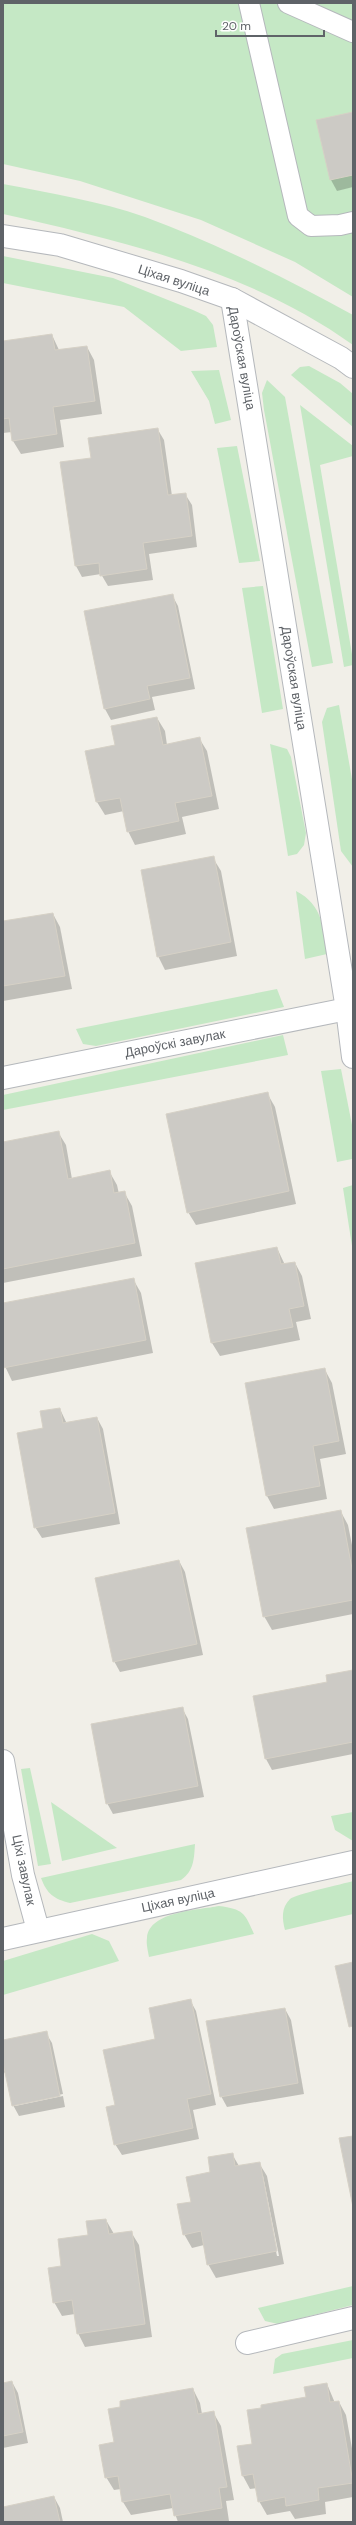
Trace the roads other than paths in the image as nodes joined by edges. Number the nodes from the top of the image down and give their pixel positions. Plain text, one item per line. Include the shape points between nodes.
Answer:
1 (250, 3) edge
2 (288, 3) edge
3 (353, 32) edge
4 (353, 222) edge
5 (3, 236) edge
6 (232, 299) junction
7 (353, 367) edge
8 (347, 1009) junction
9 (353, 1057) edge
10 (3, 1078) edge
11 (3, 1762) edge
12 (353, 1862) edge
13 (38, 1930) junction
14 (3, 1940) edge
15 (353, 2318) edge
16 (247, 2343) dead end

1 - 4 lane via 298,216 311,226
2 - 3 lane
5 - 6 street, Ціхая вуліца via 60,245
6 - 7 street, Ціхая вуліца
6 - 8 street, Дароўская вуліца
8 - 9 street, Дароўская вуліца
8 - 10 street, Дароўскі завулак
11 - 13 street, Ціхі завулак via 23,1875
12 - 13 street, Ціхая вуліца
13 - 14 street, Ціхая вуліца
15 - 16 street

